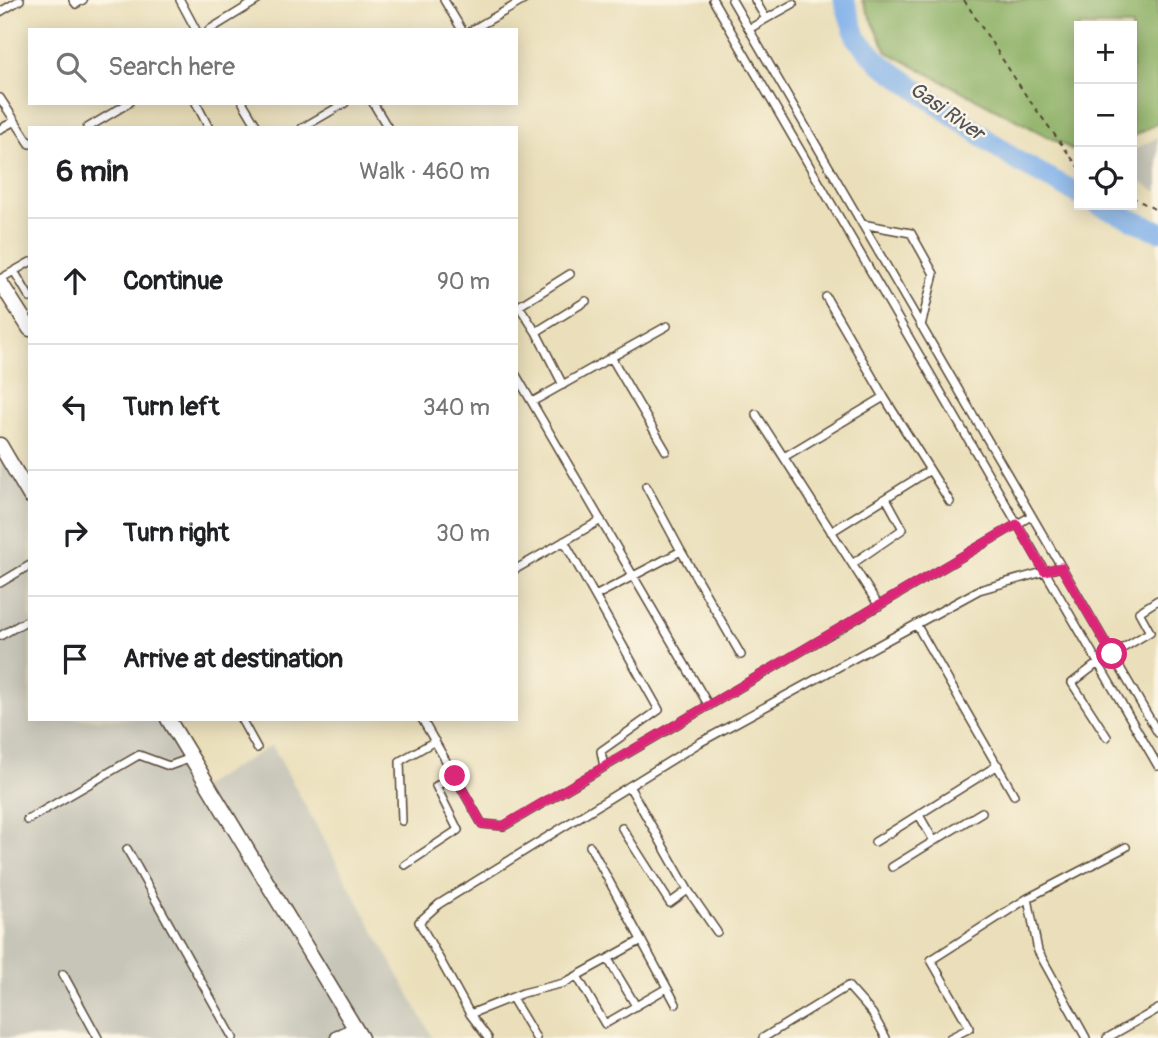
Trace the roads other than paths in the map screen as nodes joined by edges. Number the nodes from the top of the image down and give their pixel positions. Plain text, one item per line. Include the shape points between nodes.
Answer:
1 (20, 0) edge
2 (73, 0) edge
3 (83, 0) edge
4 (180, 0) edge
5 (258, 0) edge
6 (444, 0) edge
7 (524, 0) edge
8 (713, 0) edge
9 (732, 0) edge
10 (755, 0) edge
11 (793, 4) dead end
12 (0, 12) edge
13 (766, 19) junction
14 (195, 28) edge
15 (212, 28) edge
16 (461, 28) edge
17 (475, 28) edge
18 (749, 29) junction
19 (0, 98) edge
20 (126, 105) edge
21 (197, 105) edge
22 (244, 105) edge
23 (342, 105) edge
24 (374, 105) edge
25 (15, 121) junction
26 (90, 126) edge
27 (208, 126) edge
28 (257, 126) edge
29 (306, 126) edge
30 (387, 126) edge
31 (0, 129) edge
32 (28, 141) edge
33 (862, 224) junction
34 (28, 263) edge
35 (14, 271) junction
36 (570, 274) dead end
37 (0, 280) edge
38 (28, 295) edge
39 (826, 297) dead end
40 (586, 301) dead end
41 (28, 326) edge
42 (667, 326) dead end
43 (921, 326) junction
44 (536, 331) junction
45 (611, 357) junction
46 (518, 378) edge
47 (563, 384) junction
48 (884, 397) junction
49 (532, 402) junction
50 (756, 414) dead end
51 (0, 445) edge
52 (666, 451) dead end
53 (784, 457) junction
54 (930, 470) junction
55 (646, 486) dead end
56 (28, 493) edge
57 (886, 498) junction
58 (950, 502) dead end
59 (1031, 516) junction
60 (600, 520) junction
61 (1017, 524) junction
62 (831, 532) junction
63 (564, 541) junction
64 (681, 551) junction
65 (852, 564) junction
66 (28, 566) edge
67 (1061, 567) junction
68 (518, 568) edge
69 (1044, 571) junction
70 (633, 576) junction
71 (0, 583) edge
72 (595, 596) junction
73 (1158, 600) edge
74 (879, 606) junction
75 (28, 620) edge
76 (916, 624) junction
77 (0, 636) edge
78 (1112, 654) junction
79 (741, 655) dead end
80 (1098, 663) junction
81 (709, 706) junction
82 (170, 721) edge
83 (242, 721) edge
84 (423, 721) edge
85 (1158, 733) edge
86 (1107, 737) dead end
87 (435, 741) junction
88 (257, 748) dead end
89 (191, 758) junction
90 (998, 765) junction
91 (1158, 766) edge
92 (604, 767) junction
93 (455, 776) junction
94 (629, 786) junction
95 (1014, 795) dead end
96 (982, 812) dead end
97 (919, 815) junction
98 (27, 820) dead end
99 (402, 821) dead end
100 (622, 828) dead end
101 (934, 841) junction
102 (876, 842) dead end
103 (590, 846) dead end
104 (1126, 847) dead end
105 (127, 849) dead end
106 (405, 865) dead end
107 (892, 867) dead end
108 (688, 890) junction
109 (1028, 898) junction
110 (716, 932) dead end
111 (640, 941) junction
112 (608, 959) junction
113 (63, 974) dead end
114 (577, 976) junction
115 (667, 988) junction
116 (512, 998) junction
117 (676, 1004) dead end
118 (636, 1006) junction
119 (1158, 1009) edge
120 (470, 1014) junction
121 (358, 1033) edge
122 (98, 1038) edge
123 (233, 1038) edge
124 (338, 1038) edge
125 (488, 1038) edge
126 (536, 1038) edge
127 (763, 1038) edge
128 (886, 1038) edge
129 (950, 1038) edge
130 (1086, 1038) edge
131 (1107, 1038) edge

1 - 12 lane
2 - 3 lane via 76,4
4 - 14 lane
5 - 15 lane
6 - 16 lane
7 - 17 lane
8 - 61 lane
9 - 18 lane
10 - 13 lane
11 - 13 lane
13 - 18 lane
18 - 33 lane
19 - 25 lane
20 - 26 lane
21 - 27 lane
22 - 28 lane
23 - 29 lane
24 - 30 lane
25 - 31 lane
25 - 32 lane
33 - 43 lane
33 - 43 lane via 911,233 934,274
34 - 35 lane
35 - 37 lane
35 - 38 lane
36 - 44 lane via 519,306
37 - 41 street
39 - 48 lane
40 - 44 lane
42 - 45 lane
43 - 59 lane
44 - 47 lane
45 - 47 lane
45 - 52 lane
46 - 49 lane
47 - 49 lane
48 - 53 lane
48 - 54 lane
49 - 60 lane
50 - 53 lane
51 - 56 street
53 - 62 lane
54 - 57 lane
54 - 58 lane
55 - 64 lane
57 - 62 lane
57 - 65 lane via 903,529
59 - 61 lane
59 - 67 lane
60 - 63 lane
60 - 70 lane
61 - 69 lane
61 - 74 lane
62 - 65 lane
63 - 68 lane
63 - 72 lane
64 - 70 lane
64 - 79 lane
65 - 74 lane
66 - 71 lane
67 - 69 lane
67 - 78 lane
69 - 76 lane via 979,590
69 - 80 lane
70 - 72 lane
70 - 81 lane
72 - 92 lane via 659,710 601,751
73 - 78 lane via 1139,612 1150,632
74 - 81 lane
75 - 77 lane
76 - 90 lane
76 - 94 lane
78 - 80 lane
78 - 85 lane
80 - 86 lane via 1072,683
80 - 91 lane
81 - 92 lane
82 - 89 street
83 - 88 lane
84 - 87 lane
87 - 93 lane
87 - 99 lane via 400,761
89 - 98 lane via 169,766 139,755
89 - 121 street
90 - 95 lane
90 - 97 lane
92 - 93 lane via 503,826 482,824
93 - 106 lane via 436,786 458,830
94 - 108 lane
94 - 120 lane via 439,904 419,922
96 - 101 lane
97 - 101 lane
97 - 102 lane
100 - 108 lane via 670,903
101 - 107 lane
103 - 111 lane
104 - 109 lane
105 - 123 lane
108 - 110 lane
109 - 129 lane via 931,960 970,1028
109 - 130 lane via 1038,951
111 - 112 lane
111 - 115 lane
112 - 114 lane
112 - 118 lane
113 - 122 lane
114 - 116 lane
114 - 118 lane via 605,1024
115 - 117 lane
115 - 118 lane
116 - 120 lane
116 - 126 lane
119 - 131 lane
120 - 125 lane
121 - 124 street
127 - 128 lane via 848,986

